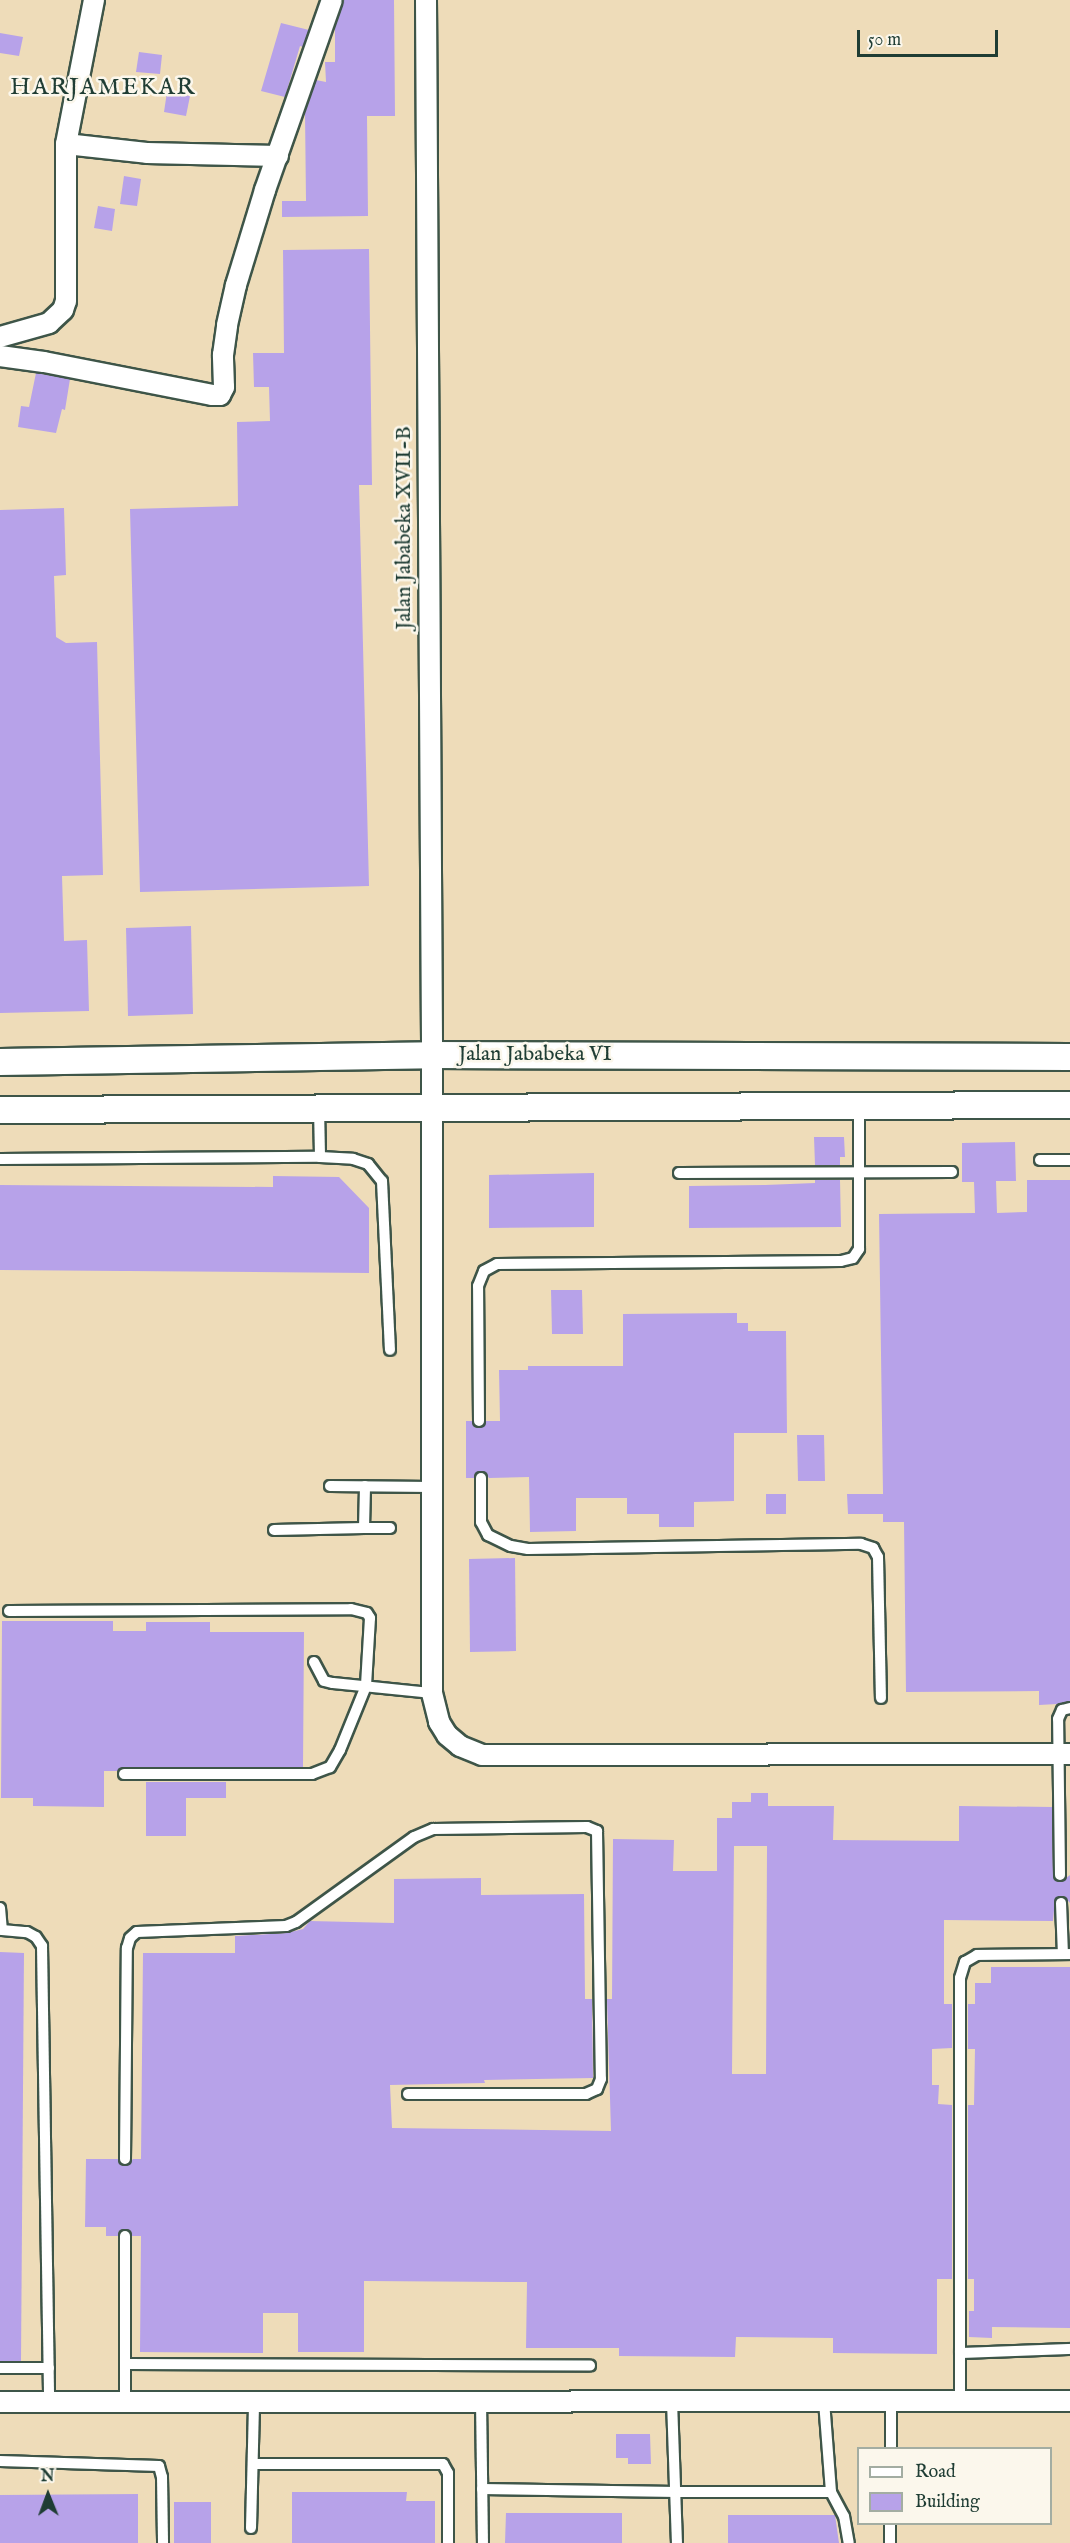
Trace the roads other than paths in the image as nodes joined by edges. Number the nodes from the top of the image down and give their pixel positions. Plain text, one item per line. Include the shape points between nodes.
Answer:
1 (94, 0) edge
2 (332, 0) edge
3 (426, 0) edge
4 (66, 144) junction
5 (278, 156) junction
6 (0, 337) edge
7 (0, 356) edge
8 (432, 1055) junction
9 (1070, 1057) edge
10 (0, 1062) edge
11 (1070, 1105) edge
12 (860, 1107) junction
13 (320, 1108) junction
14 (432, 1108) junction
15 (0, 1110) edge
16 (320, 1157) junction
17 (0, 1159) edge
18 (1040, 1160) dead end
19 (1070, 1160) edge
20 (860, 1171) junction
21 (952, 1172) dead end
22 (679, 1173) dead end
23 (390, 1350) dead end
24 (479, 1421) dead end
25 (481, 1478) dead end
26 (330, 1486) dead end
27 (365, 1486) junction
28 (432, 1487) junction
29 (364, 1528) junction
30 (390, 1528) dead end
31 (274, 1530) dead end
32 (9, 1611) dead end
33 (314, 1662) dead end
34 (366, 1686) junction
35 (432, 1693) junction
36 (881, 1698) dead end
37 (1070, 1708) edge
38 (1064, 1754) edge
39 (124, 1774) dead end
40 (1060, 1875) dead end
41 (1061, 1903) dead end
42 (0, 1908) edge
43 (1, 1930) edge
44 (1066, 1954) edge
45 (408, 2094) dead end
46 (125, 2158) dead end
47 (125, 2236) dead end
48 (1070, 2349) edge
49 (960, 2353) junction
50 (126, 2364) junction
51 (590, 2366) dead end
52 (0, 2368) edge
53 (49, 2368) junction
54 (481, 2401) junction
55 (672, 2401) junction
56 (824, 2401) junction
57 (891, 2401) junction
58 (960, 2401) junction
59 (1070, 2401) edge
60 (0, 2402) edge
61 (49, 2402) junction
62 (125, 2402) junction
63 (254, 2402) junction
64 (891, 2447) edge
65 (0, 2461) edge
66 (253, 2464) junction
67 (482, 2489) junction
68 (677, 2492) junction
69 (831, 2492) junction
70 (890, 2525) edge
71 (251, 2528) dead end
72 (163, 2543) edge
73 (447, 2543) edge
74 (483, 2543) edge
75 (677, 2543) edge
76 (849, 2543) edge
77 (890, 2543) edge

1 - 4 street
2 - 5 street
3 - 8 street, Jalan Jababeka XVII-B
4 - 5 street via 147,153
4 - 6 street via 68,290 63,310 49,323
5 - 7 street via 231,303 223,355 224,387 220,395
8 - 9 street, Jalan Jababeka VI
8 - 10 street, Jalan Jababeka VI
8 - 14 street, Jalan Jababeka XVII-B
11 - 12 street
12 - 14 street
12 - 20 lane
13 - 14 street
13 - 15 street
13 - 16 lane
14 - 28 street, Jalan Jababeka XVII-B
16 - 17 lane
16 - 23 lane via 368,1164 382,1181
18 - 19 lane
20 - 21 lane
20 - 22 lane
20 - 24 lane via 859,1249 853,1257 841,1261 496,1264 484,1271 478,1286
25 - 36 lane via 481,1522 488,1535 511,1546 528,1549 861,1544 873,1548 878,1557
26 - 27 lane
27 - 28 lane
27 - 29 lane
28 - 35 street, Jalan Jababeka XVII-B
29 - 30 lane
29 - 31 lane
32 - 34 lane via 363,1611 370,1618
33 - 34 lane via 324,1681
34 - 35 lane
34 - 39 lane via 340,1750 330,1767 322,1772
35 - 38 street, Jalan Jababeka XVII-B via 447,1736 482,1755
37 - 38 lane via 1062,1710 1058,1719
38 - 40 lane
41 - 44 lane
42 - 43 lane
43 - 53 lane via 27,1932 42,1946
44 - 49 lane via 977,1955 965,1962 960,1978
45 - 46 lane via 586,2094 597,2089 601,2079 597,1831 586,1827 433,1829 414,1837 286,1926 137,1932 127,1948
47 - 50 lane
48 - 49 lane
49 - 58 lane
50 - 51 lane
50 - 62 lane
52 - 53 lane
53 - 61 lane
54 - 55 street
54 - 63 street
54 - 67 lane
55 - 56 street
55 - 68 lane
56 - 57 street
56 - 69 lane
57 - 58 street
57 - 64 lane
58 - 59 street
60 - 61 street
61 - 62 street
62 - 63 street
63 - 66 lane
65 - 72 lane via 159,2466
66 - 71 lane
66 - 73 lane via 443,2464 448,2473
67 - 68 lane
67 - 74 lane
68 - 69 lane
68 - 75 lane
69 - 76 lane via 844,2516
70 - 77 lane

